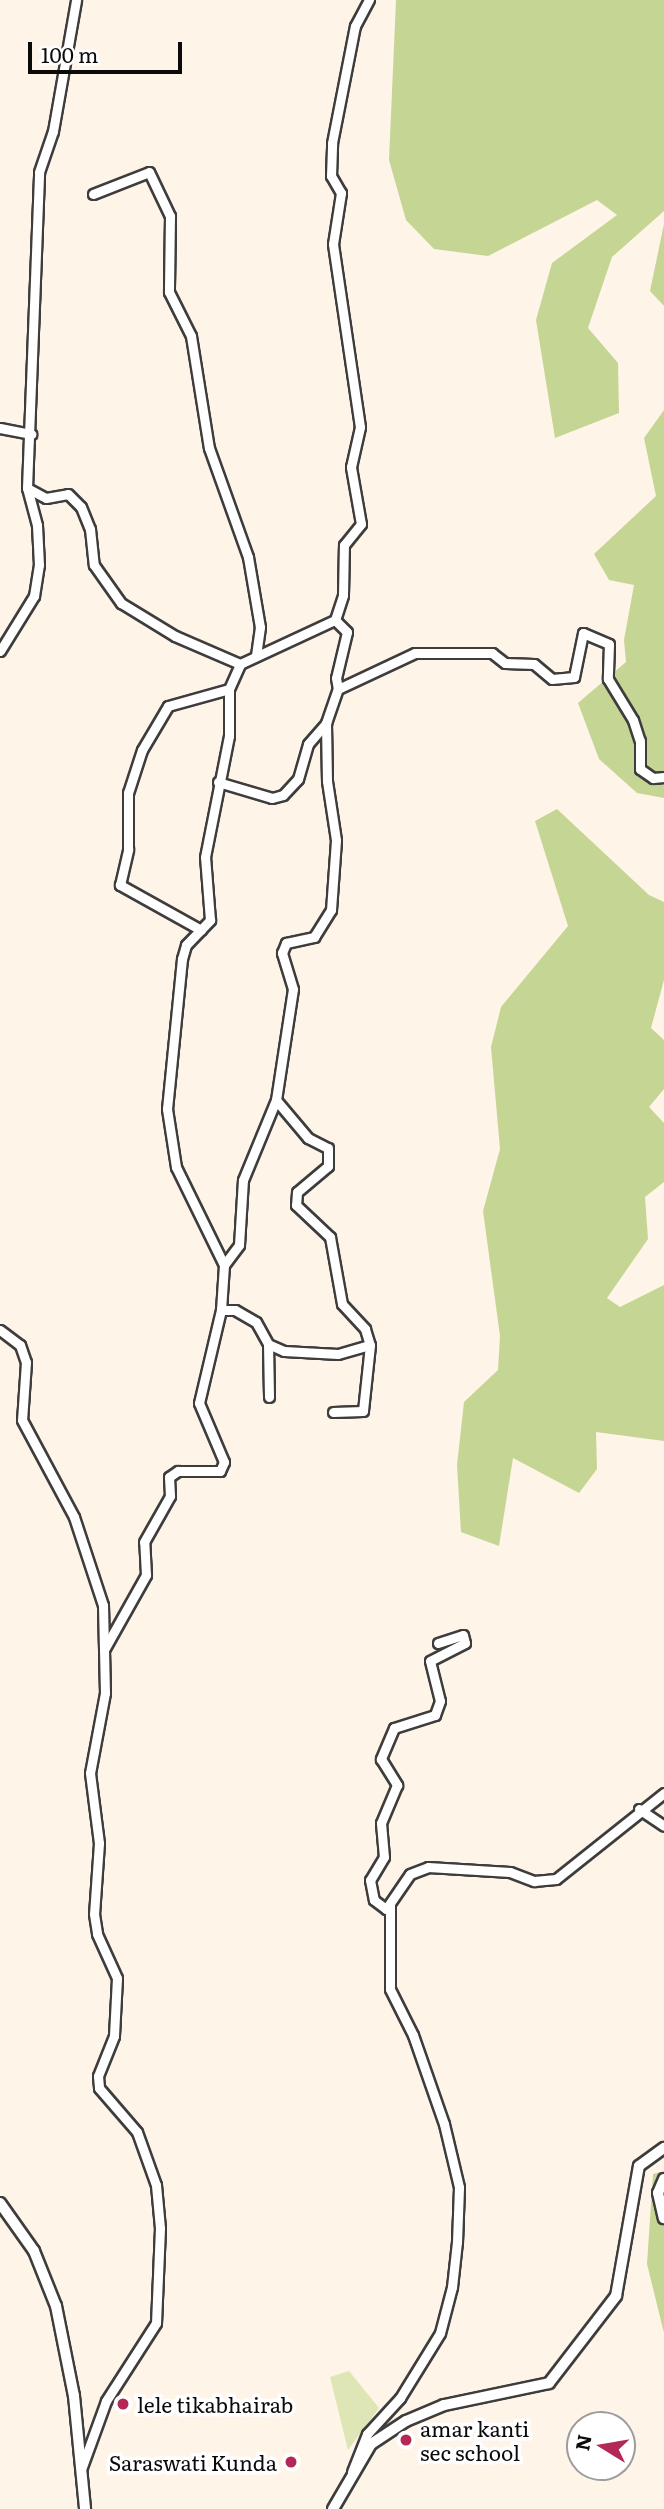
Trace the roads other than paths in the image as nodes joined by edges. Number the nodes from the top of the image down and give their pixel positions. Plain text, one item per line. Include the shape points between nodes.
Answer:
1 (76, 0) edge
2 (369, 0) edge
3 (93, 194) dead end
4 (0, 428) edge
5 (31, 434) junction
6 (27, 488) junction
7 (335, 620) junction
8 (0, 651) edge
9 (256, 655) junction
10 (240, 664) junction
11 (229, 689) junction
12 (338, 689) junction
13 (326, 723) junction
14 (664, 777) edge
15 (218, 782) junction
16 (201, 930) junction
17 (276, 1100) junction
18 (224, 1265) junction
19 (221, 1310) junction
20 (0, 1330) edge
21 (268, 1345) junction
22 (370, 1345) junction
23 (269, 1397) dead end
24 (333, 1412) dead end
25 (438, 1643) dead end
26 (105, 1648) junction
27 (664, 1793) edge
28 (639, 1809) junction
29 (664, 1826) edge
30 (391, 1900) junction
31 (664, 2148) edge
32 (664, 2179) edge
33 (0, 2203) edge
34 (664, 2218) edge
35 (81, 2470) junction
36 (351, 2480) junction
37 (85, 2509) edge
38 (333, 2509) edge

1 - 5 street via 53,131 39,172
2 - 7 street via 355,26 332,143 331,176 341,192 333,244 360,427 351,467 362,509 361,524 344,545 344,595
3 - 9 street via 149,172 170,216 169,292 191,336 209,448 248,558 260,627
4 - 5 street
5 - 6 street
6 - 8 street via 37,525 34,596
6 - 10 street via 46,498 68,494 81,507 90,529 94,565 121,603 175,636
7 - 9 street
7 - 12 street via 347,632 336,678
9 - 10 street
10 - 11 street
11 - 15 street via 229,736
11 - 16 street via 168,706 142,750 128,793 128,849 120,885
12 - 13 street
12 - 14 street via 415,653 492,653 505,663 534,664 552,679 574,677 583,633 609,644 608,678 633,720 640,741 640,769 653,778
13 - 15 street via 308,744 298,779 284,795 272,798
13 - 17 street via 328,794 336,840 331,910 314,937 286,943 282,953 293,989
15 - 16 street via 205,857 210,920
16 - 18 street via 186,945 182,959 167,1109 176,1167
17 - 18 street via 243,1180 239,1245
17 - 22 street via 308,1138 328,1148 328,1166 298,1192 296,1205 330,1237 342,1304 365,1329
18 - 19 street
19 - 21 street via 236,1310 256,1322
19 - 26 street via 199,1403 224,1462 220,1471 178,1471 169,1478 170,1496 144,1542 146,1574
20 - 26 street via 20,1345 26,1362 22,1420 74,1517 103,1605
21 - 22 street via 284,1351 338,1354
21 - 23 street
22 - 24 street via 363,1411
25 - 30 street via 463,1635 465,1643 430,1661 440,1701 435,1715 394,1728 381,1759 397,1785 381,1824 384,1857 370,1880 374,1900 386,1909
26 - 35 street via 105,1693 90,1773 100,1843 94,1914 117,1978 114,2036 98,2076 99,2088 137,2132 156,2185 160,2228 156,2323 106,2401
27 - 28 street
28 - 29 street
28 - 30 street via 556,1879 534,1881 510,1872 428,1867 410,1874
30 - 36 street via 390,1989 412,2035 443,2124 459,2187 457,2242 453,2287 440,2333 401,2398 367,2434 355,2456
31 - 36 street via 639,2166 616,2296 549,2383 444,2405 406,2421 371,2444
32 - 34 street via 658,2193
33 - 35 street via 34,2251 56,2306 68,2358
35 - 37 street
36 - 38 street

